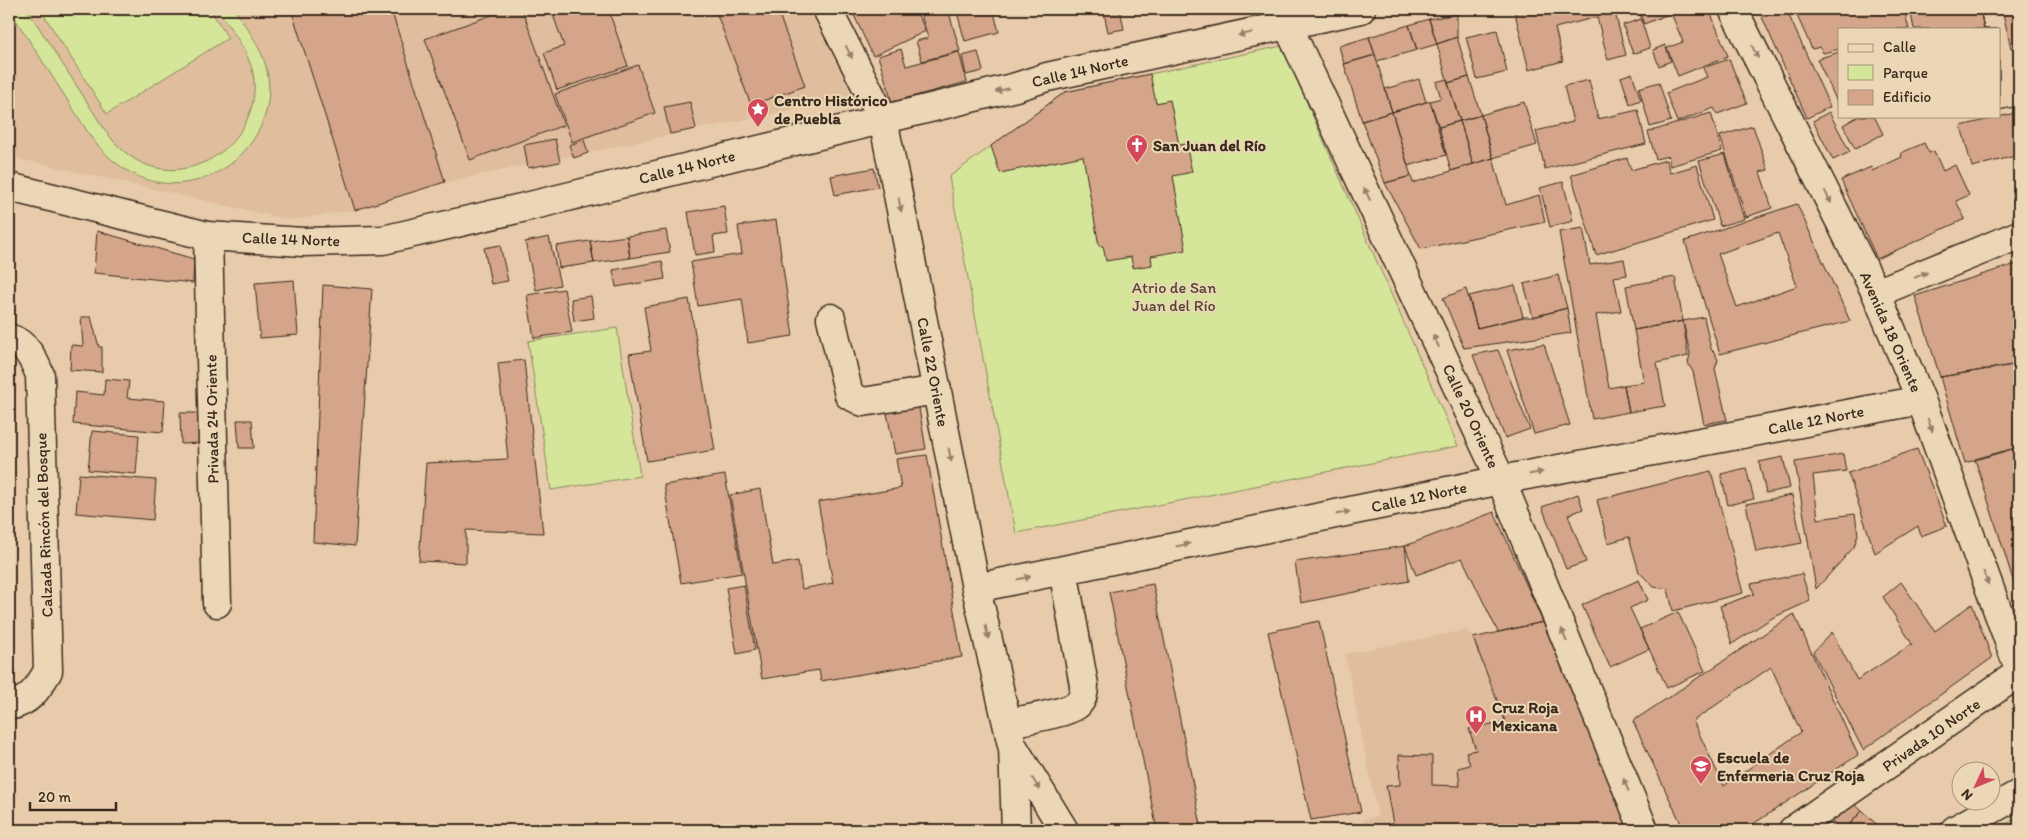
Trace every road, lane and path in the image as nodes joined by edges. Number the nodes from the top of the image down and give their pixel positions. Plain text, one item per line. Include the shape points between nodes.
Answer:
1 (827, 9) edge
2 (1361, 9) edge
3 (1733, 9) edge
4 (1284, 17) edge
5 (883, 120) junction
6 (9, 187) edge
7 (2019, 235) edge
8 (208, 236) junction
9 (1876, 293) junction
10 (831, 318) dead end
11 (9, 338) edge
12 (937, 390) junction
13 (1921, 400) junction
14 (1501, 480) junction
15 (1063, 570) junction
16 (976, 588) junction
17 (217, 603) dead end
18 (2019, 669) edge
19 (2019, 673) edge
20 (9, 706) edge
21 (1010, 734) junction
22 (2019, 794) edge
23 (1016, 830) edge
24 (1064, 830) edge
25 (1644, 830) edge
26 (1793, 830) edge
27 (1955, 830) edge

1 -> 5 street, Calle 22 Oriente
2 - 4 street, Calle 14 Norte
3 -> 9 street, Avenida 18 Oriente
4 -> 5 street, Calle 14 Norte
14 -> 4 street, Calle 20 Oriente
5 - 8 street, Calle 14 Norte via 383,240 302,242
5 -> 12 street, Calle 22 Oriente
6 - 8 street, Calle 14 Norte
9 -> 7 street
8 - 17 street, Privada 24 Oriente
9 - 13 street, Avenida 18 Oriente
10 - 12 street via 849,395 863,402
11 - 20 street, Calzada Rincón del Bosque via 32,355 40,375 48,671 36,692 19,704
12 -> 16 street, Calle 22 Oriente
14 -> 13 street, Calle 12 Norte
13 -> 18 street, Avenida 18 Oriente
15 -> 14 street, Calle 12 Norte
25 -> 14 street, Calle 20 Oriente
16 -> 15 street, Calle 12 Norte
15 - 21 street via 1084,685 1083,696 1068,710
16 -> 21 street, Calle 22 Oriente
19 - 26 street, Privada 10 Norte
21 - 23 street, Calle 22 Oriente
21 -> 24 street, Calle 22 Oriente
22 - 27 street

